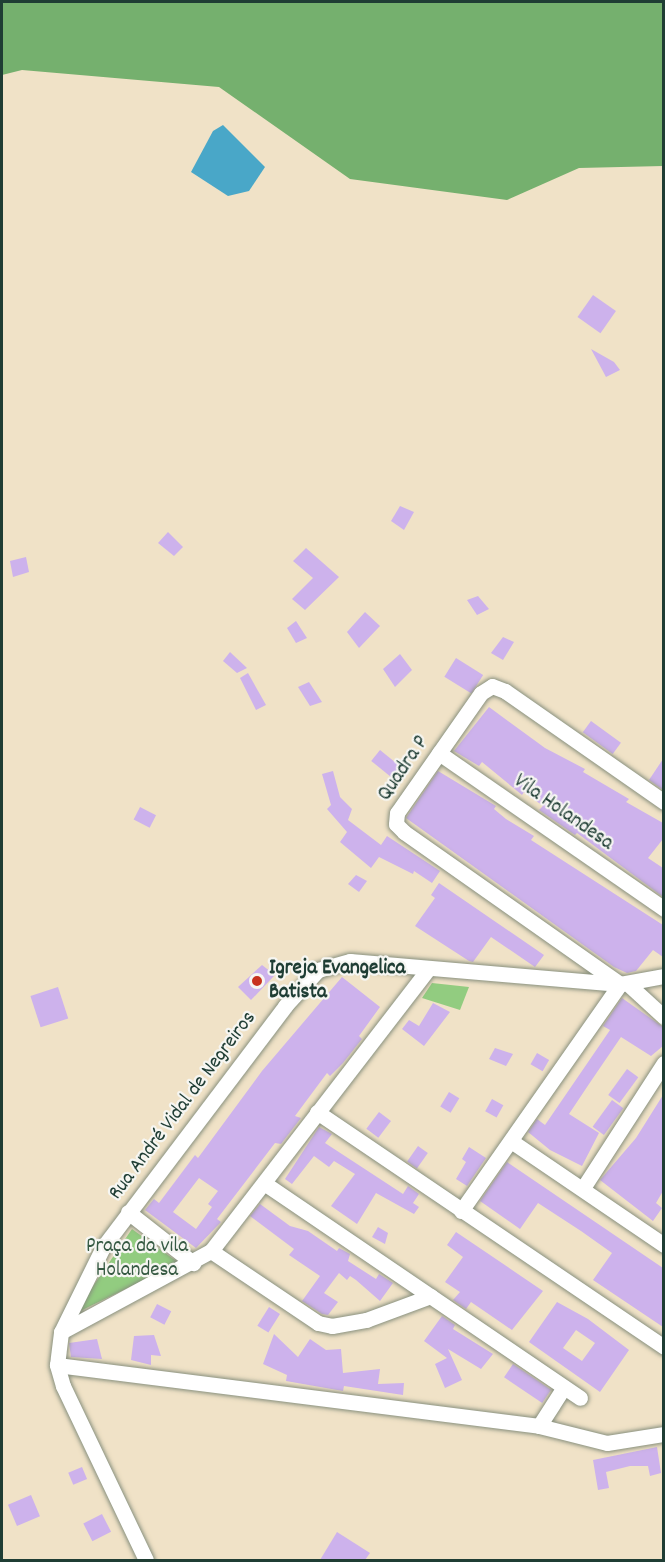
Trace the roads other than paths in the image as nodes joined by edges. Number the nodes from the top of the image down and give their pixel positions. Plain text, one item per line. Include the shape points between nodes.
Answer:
1 (439, 753) junction
2 (663, 802) edge
3 (663, 909) edge
4 (428, 969) junction
5 (663, 976) edge
6 (624, 984) junction
7 (663, 1017) edge
8 (663, 1063) edge
9 (317, 1112) junction
10 (511, 1140) junction
11 (264, 1183) junction
12 (583, 1188) junction
13 (461, 1210) junction
14 (128, 1212) junction
15 (661, 1238) edge
16 (211, 1251) junction
17 (193, 1263) junction
18 (431, 1296) junction
19 (61, 1332) junction
20 (663, 1347) edge
21 (57, 1365) junction
22 (564, 1387) junction
23 (580, 1398) dead end
24 (539, 1426) junction
25 (663, 1434) edge
26 (146, 1560) edge

1 - 2 street, Quadra P via 481,693 497,687
1 - 3 street, Vila Holandesa
1 - 6 street, Quadra P via 397,813 399,828
4 - 6 street, Rua André Vidal de Negreiros
4 - 9 street
4 - 14 street, Rua André Vidal de Negreiros via 350,961 318,970 285,1006
5 - 6 street, Rua André Vidal de Negreiros
6 - 7 street, Quadra P
6 - 10 street
8 - 12 street
9 - 11 street
9 - 13 street
10 - 12 street
10 - 13 street
11 - 16 street
11 - 18 street
12 - 15 street
13 - 20 street
14 - 17 street
14 - 19 street, Rua André Vidal de Negreiros via 81,1285
16 - 17 street
16 - 18 street via 318,1323 332,1326 366,1320
17 - 19 street
18 - 22 street
19 - 21 street, Rua André Vidal de Negreiros
21 - 24 street
21 - 26 street, Rua André Vidal de Negreiros via 100,1470
22 - 23 street
22 - 24 street
24 - 25 street via 608,1443

